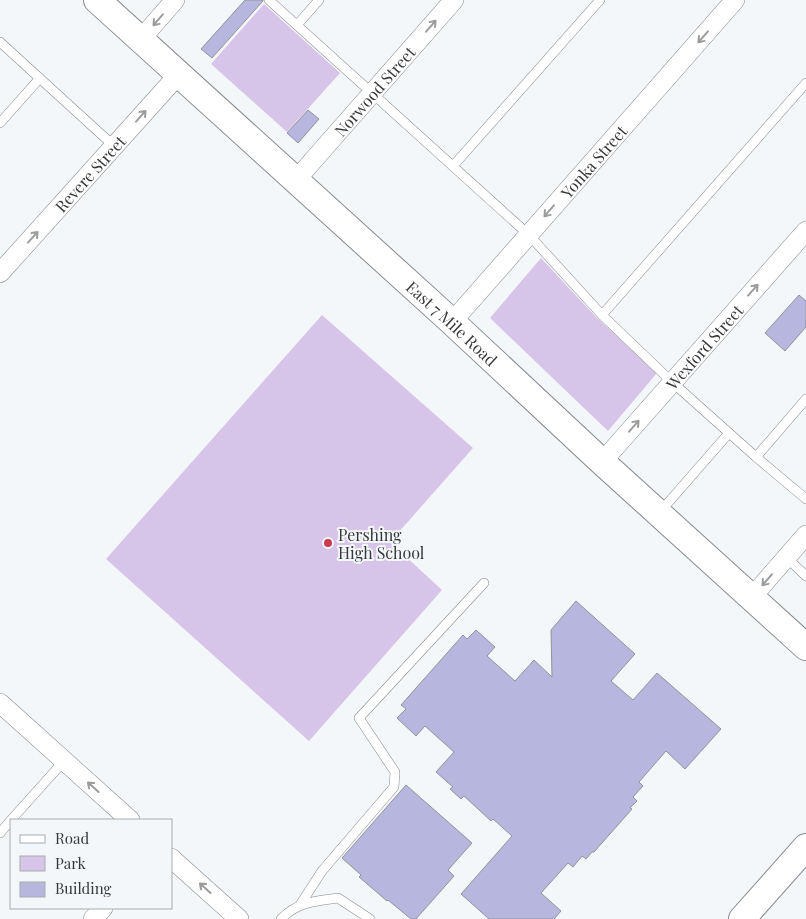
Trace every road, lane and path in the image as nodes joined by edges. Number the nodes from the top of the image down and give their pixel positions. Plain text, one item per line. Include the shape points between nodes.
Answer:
1 (96, 0) edge
2 (175, 0) edge
3 (269, 0) edge
4 (319, 0) edge
5 (454, 0) edge
6 (600, 0) edge
7 (735, 0) edge
8 (297, 25) junction
9 (141, 39) junction
10 (0, 42) edge
11 (179, 74) junction
12 (40, 78) junction
13 (806, 82) edge
14 (372, 93) junction
15 (0, 123) edge
16 (114, 146) junction
17 (453, 166) junction
18 (295, 181) junction
19 (806, 231) edge
20 (529, 235) junction
21 (2, 266) edge
22 (602, 315) junction
23 (452, 322) junction
24 (672, 382) junction
25 (806, 399) edge
26 (729, 432) junction
27 (756, 457) junction
28 (602, 462) junction
29 (806, 499) edge
30 (659, 514) junction
31 (806, 535) edge
32 (786, 557) junction
33 (806, 576) edge
34 (484, 583) dead end
35 (751, 598) junction
36 (806, 647) edge
37 (0, 703) edge
38 (64, 760) junction
39 (12, 819) edge
40 (129, 819) edge
41 (10, 821) edge
42 (0, 833) edge
43 (806, 847) edge
44 (172, 859) edge
45 (300, 906) junction
46 (102, 909) edge
47 (93, 919) edge
48 (239, 919) edge
49 (281, 919) edge
50 (370, 919) edge
51 (742, 919) edge

1 - 9 street, East 7 Mile Road
2 -> 9 street
3 - 8 lane
4 - 8 lane
14 -> 5 street, Norwood Street
6 - 17 lane
7 -> 20 street, Yonka Street
8 - 14 lane
9 - 11 street, East 7 Mile Road
10 - 12 lane
16 -> 11 street, Revere Street
11 - 18 street, East 7 Mile Road
12 - 15 lane
12 - 16 lane
13 - 22 lane
14 - 17 lane
14 - 18 street, Norwood Street
21 -> 16 street, Revere Street
17 - 20 lane
18 - 23 street, East 7 Mile Road
24 -> 19 street, Wexford Street
20 - 22 lane
20 - 23 street, Yonka Street
22 - 24 lane
23 - 28 street, East 7 Mile Road
24 - 26 lane
28 -> 24 street, Wexford Street
25 - 27 lane
26 - 27 lane
26 - 30 lane
27 - 29 lane
28 - 30 street, East 7 Mile Road
30 - 35 street, East 7 Mile Road
31 - 32 street
32 - 33 lane
32 -> 35 street
34 - 45 lane via 359,718 395,772 394,787 322,871
35 - 36 street, East 7 Mile Road
37 - 38 street
38 - 39 lane
40 -> 38 street
41 - 42 lane
43 - 51 street
48 -> 44 street
45 - 49 lane via 288,911
45 - 50 lane via 338,898
46 - 47 street

